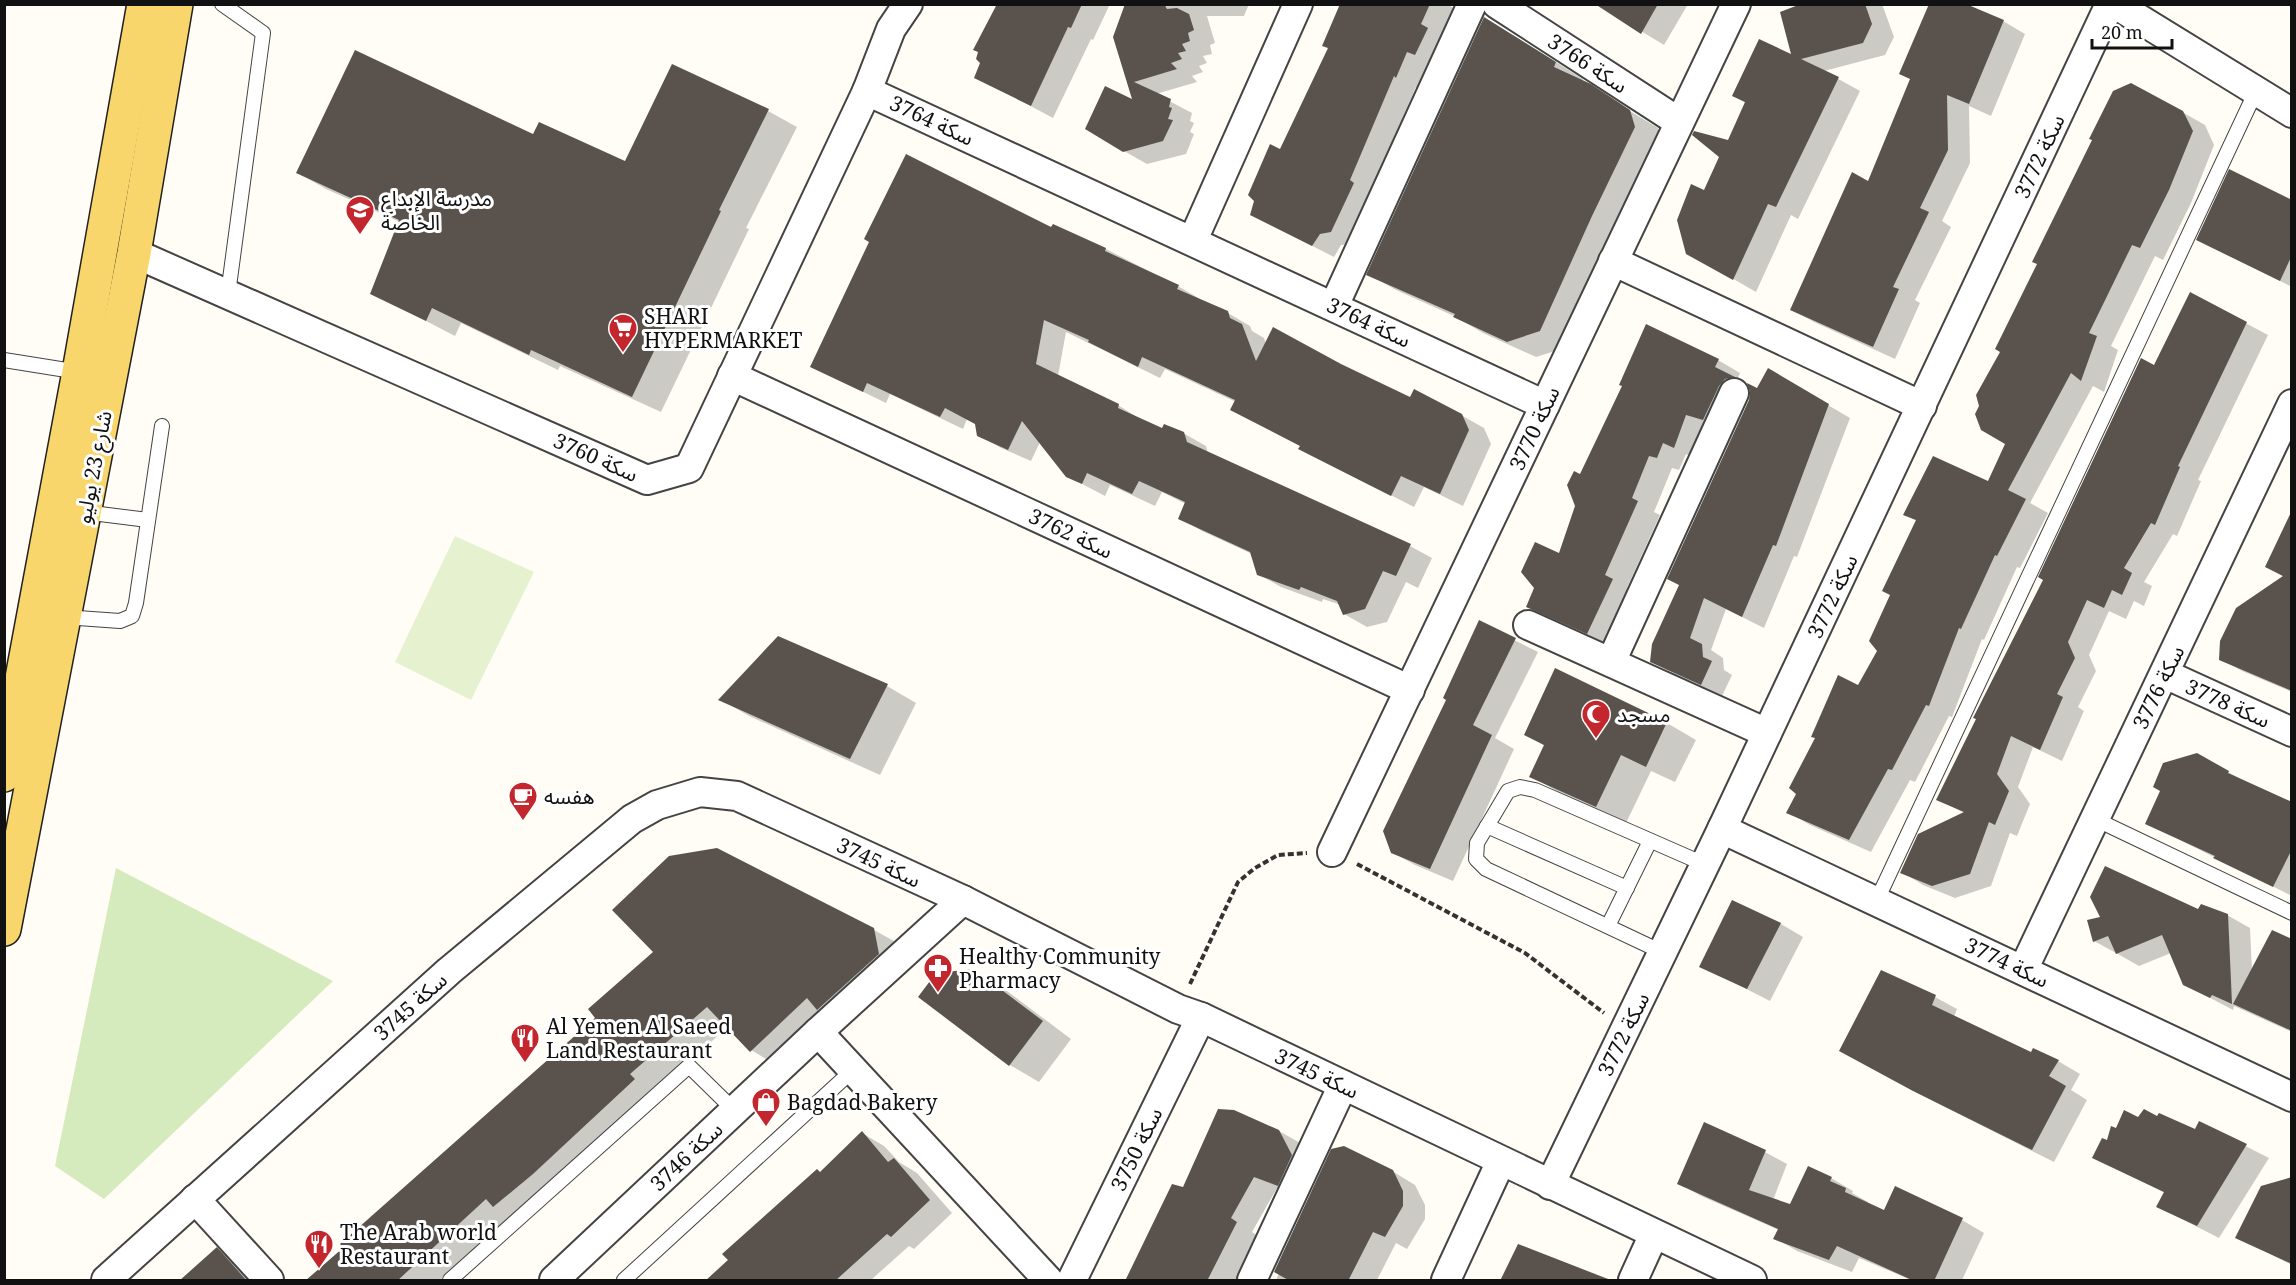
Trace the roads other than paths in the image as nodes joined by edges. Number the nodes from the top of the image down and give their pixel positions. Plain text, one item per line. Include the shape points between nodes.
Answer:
1 (144, 4) edge
2 (176, 4) edge
3 (222, 4) edge
4 (908, 4) edge
5 (1298, 4) edge
6 (1472, 4) edge
7 (1497, 4) edge
8 (1736, 4) edge
9 (2110, 4) edge
10 (2115, 4) edge
11 (867, 91) junction
12 (2256, 91) junction
13 (2292, 113) edge
14 (1679, 122) junction
15 (1193, 240) junction
16 (134, 253) junction
17 (1613, 261) junction
18 (228, 294) junction
19 (1334, 306) junction
20 (4, 360) edge
21 (79, 372) junction
22 (732, 376) junction
23 (1734, 393) dead end
24 (2292, 404) edge
25 (1545, 405) junction
26 (1922, 406) junction
27 (162, 426) dead end
28 (84, 512) junction
29 (148, 520) junction
30 (64, 617) junction
31 (1528, 625) dead end
32 (1611, 662) junction
33 (2165, 674) junction
34 (1410, 690) junction
35 (2292, 732) edge
36 (1767, 733) junction
37 (4, 775) edge
38 (2095, 819) junction
39 (1487, 826) junction
40 (1722, 829) junction
41 (1650, 841) junction
42 (1332, 852) road end
43 (1704, 864) junction
44 (1627, 888) junction
45 (963, 900) junction
46 (1877, 900) junction
47 (2292, 913) edge
48 (1608, 926) junction
49 (4, 929) edge
50 (1662, 952) junction
51 (2023, 970) junction
52 (1189, 1013) junction
53 (818, 1032) junction
54 (853, 1070) junction
55 (1343, 1085) junction
56 (2292, 1097) edge
57 (735, 1111) junction
58 (1501, 1161) junction
59 (1550, 1185) junction
60 (195, 1199) junction
61 (1654, 1234) junction
62 (106, 1281) edge
63 (268, 1281) edge
64 (450, 1281) edge
65 (554, 1281) edge
66 (624, 1281) edge
67 (1048, 1281) edge
68 (1072, 1281) edge
69 (1252, 1281) edge
70 (1446, 1281) edge
71 (1633, 1281) edge
72 (1752, 1281) edge

1 - 21 main road, شارع 23 يوليو
2 - 16 main road, شارع 23 يوليو
3 - 18 lane via 264,33
4 - 11 street, سكة 3760 via 891,30
5 - 15 street
6 - 19 street
7 - 14 street, سكة 3766
8 - 14 street, سكة 3770
9 - 26 street, سكة 3772
10 - 12 street
11 - 15 street, سكة 3764
11 - 22 street, سكة 3760
12 - 13 street
12 - 46 lane
14 - 17 street, سكة 3770
15 - 19 street, سكة 3764
16 - 18 street, سكة 3760
16 - 28 main road, شارع 23 يوليو
17 - 25 street, سكة 3770
17 - 26 street
18 - 22 street, سكة 3760 via 647,480 689,468
19 - 25 street, سكة 3764
20 - 21 lane
21 - 37 main road, شارع 23 يوليو
22 - 34 street, سكة 3762
23 - 32 street
24 - 33 street, سكة 3776
25 - 34 street, سكة 3770
26 - 36 street, سكة 3772
27 - 29 lane
28 - 29 lane
28 - 30 main road, شارع 23 يوليو
29 - 30 lane via 132,616 120,621
30 - 49 main road, شارع 23 يوليو
31 - 32 street
32 - 36 street
33 - 35 street, سكة 3778
33 - 38 street, سكة 3776
34 - 42 street, سكة 3770
36 - 40 street, سكة 3772
38 - 47 lane
38 - 51 street, سكة 3776
39 - 41 lane via 1508,790 1520,787
39 - 44 lane
39 - 48 lane via 1477,843 1476,859 1486,869
40 - 43 street, سكة 3772
40 - 46 street, سكة 3774
41 - 43 lane
41 - 44 lane
43 - 50 street, سكة 3772
44 - 48 lane
45 - 52 street, سكة 3745
45 - 53 street, سكة 3746
45 - 60 street, سكة 3745 via 738,796 700,792 657,805 632,819 449,971
46 - 51 street, سكة 3774
48 - 50 lane
50 - 59 street, سكة 3772
51 - 56 street, سكة 3774
52 - 55 street, سكة 3745
52 - 68 street, سكة 3750
53 - 54 street
53 - 57 street, سكة 3746
54 - 66 lane
54 - 67 street
55 - 58 street, سكة 3745
55 - 69 street
57 - 64 lane via 689,1066
57 - 65 street, سكة 3746
58 - 59 street, سكة 3745
58 - 70 street
59 - 61 street, سكة 3745
60 - 62 street, سكة 3745
60 - 63 street
61 - 71 street
61 - 72 street, سكة 3745

